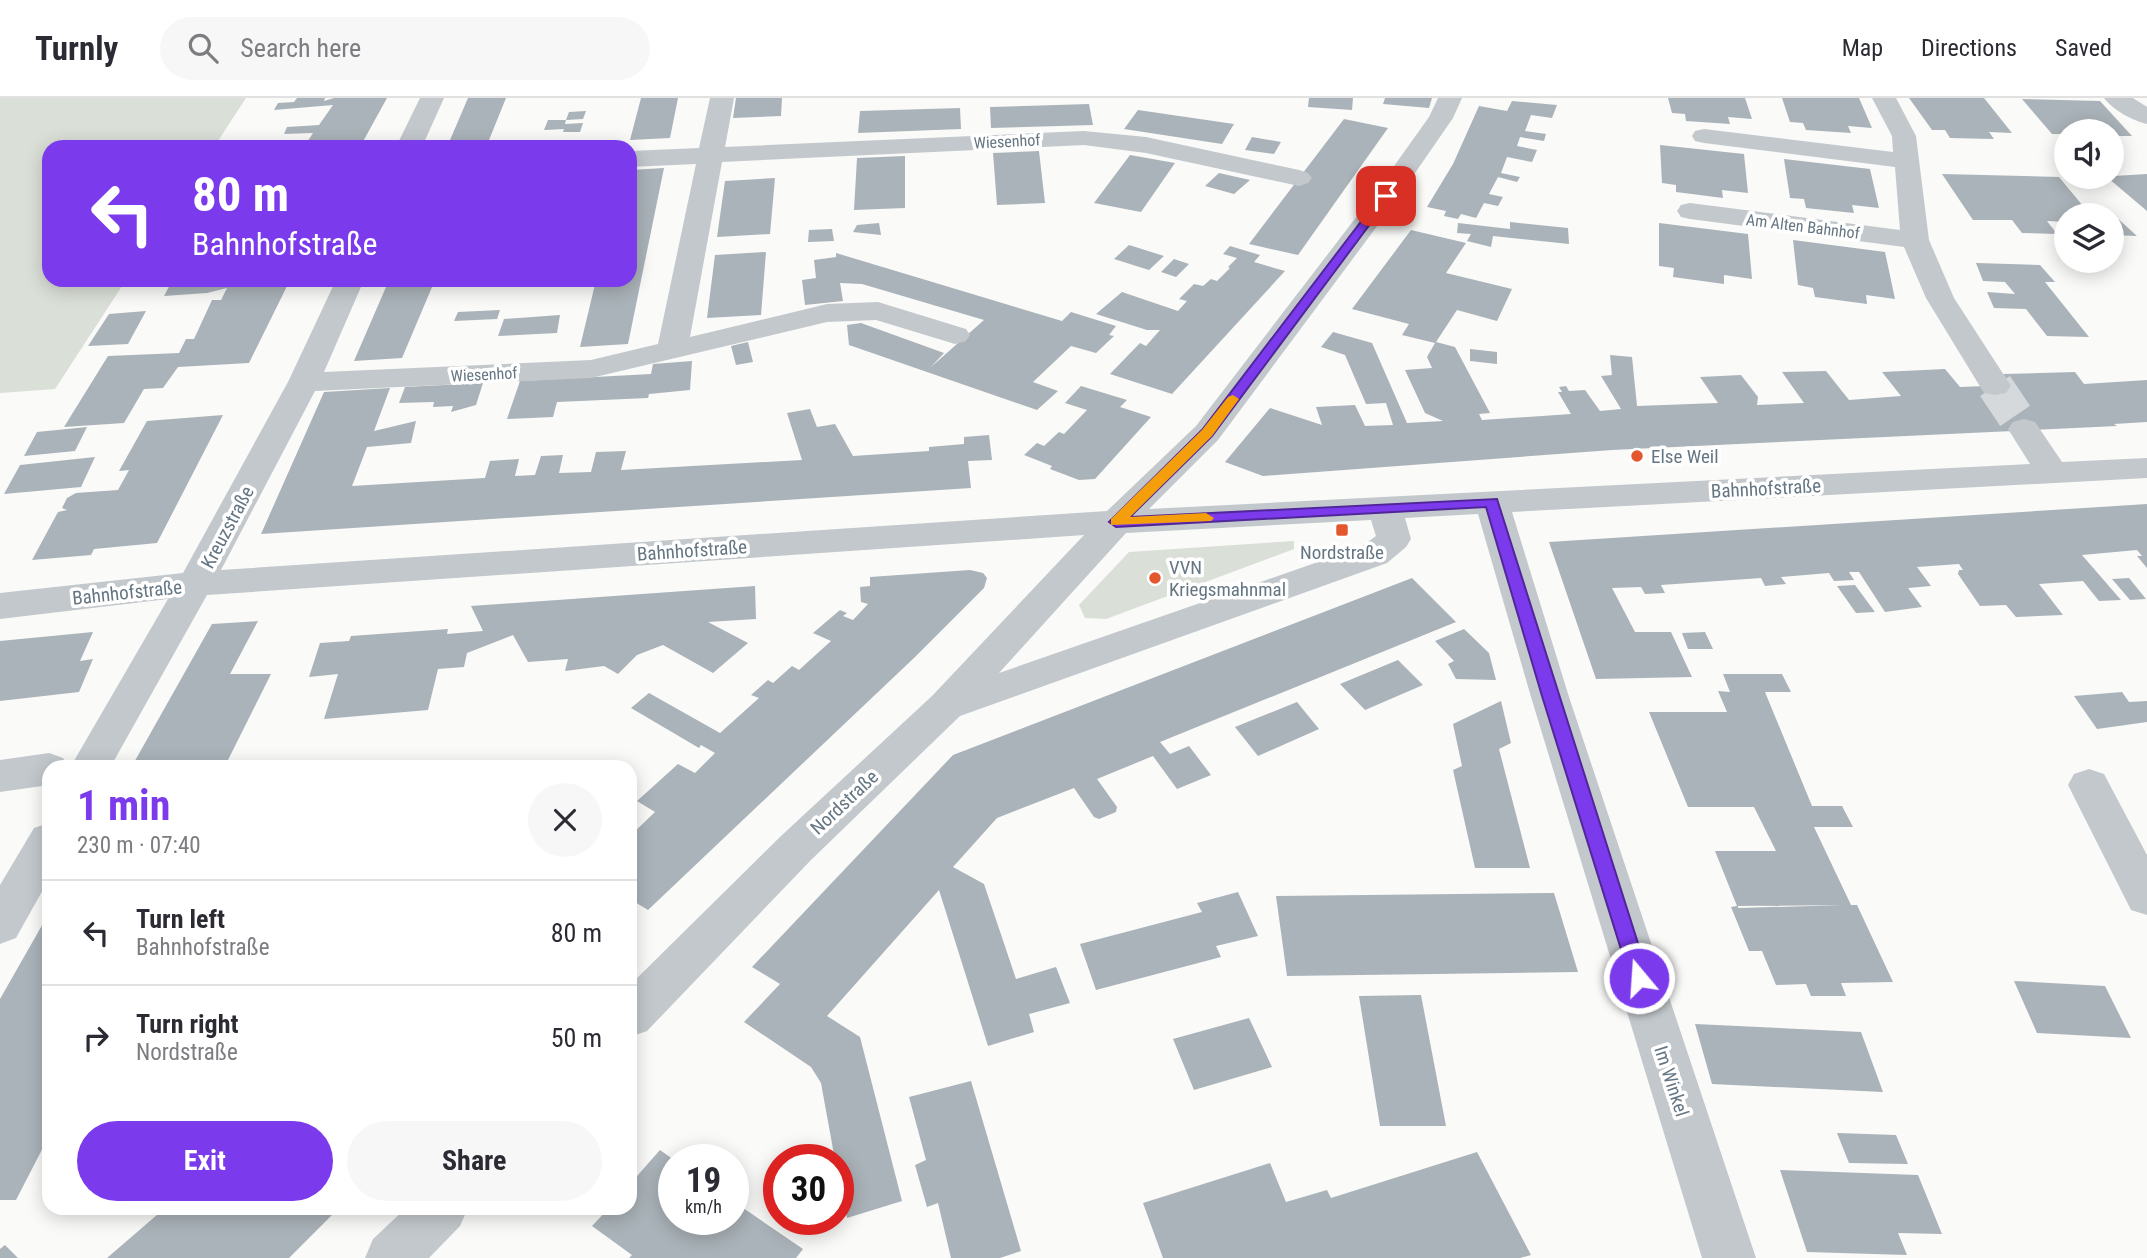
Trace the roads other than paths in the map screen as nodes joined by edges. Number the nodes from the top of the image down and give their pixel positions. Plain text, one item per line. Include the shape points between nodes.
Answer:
1 (432, 98) edge
2 (722, 98) edge
3 (1450, 98) edge
4 (1884, 98) edge
5 (2116, 98) edge
6 (2147, 117) edge
7 (1704, 136) dead end
8 (412, 140) edge
9 (710, 155) junction
10 (637, 159) edge
11 (1904, 161) junction
12 (1299, 178) dead end
13 (1690, 211) dead end
14 (1915, 240) junction
15 (347, 287) edge
16 (955, 335) dead end
17 (672, 350) junction
18 (304, 382) junction
19 (1995, 386) tunnel mouth
20 (2024, 429) tunnel mouth
21 (2147, 468) edge
22 (2053, 473) junction
23 (1492, 502) junction
24 (1385, 508) junction
25 (1116, 522) junction
26 (196, 584) junction
27 (0, 606) edge
28 (946, 706) junction
29 (89, 760) edge
30 (42, 770) edge
31 (0, 776) edge
32 (2089, 785) dead end
33 (42, 851) edge
34 (2147, 897) edge
35 (0, 925) edge
36 (637, 1009) edge
37 (435, 1215) edge
38 (392, 1258) edge
39 (1730, 1258) edge

1 - 8 street
2 - 9 street
3 - 25 street, Nordstraße via 1386,196 1207,433
4 - 11 street via 1904,136
5 - 6 street
7 - 11 street
9 - 10 street, Wiesenhof
9 - 12 street, Wiesenhof via 1084,138 1146,145
9 - 17 street
11 - 14 street
13 - 14 street, Am Alten Bahnhof
14 - 19 street via 1940,298
15 - 18 street, Kreuzstraße
16 - 17 street, Wiesenhof via 878,311 827,313
17 - 18 street, Wiesenhof via 591,369
18 - 26 street, Kreuzstraße
20 - 22 street
21 - 22 street, Bahnhofstraße
22 - 23 street, Bahnhofstraße
23 - 24 street, Bahnhofstraße
23 - 39 street, Im Winkel via 1553,709
24 - 25 street, Bahnhofstraße
24 - 28 street via 1394,540 1374,555
25 - 26 street, Bahnhofstraße
25 - 28 street, Nordstraße
26 - 27 street, Bahnhofstraße
26 - 29 street, Kreuzstraße
28 - 36 street, Nordstraße via 796,848
30 - 31 street
32 - 34 street
33 - 35 street
37 - 38 street

